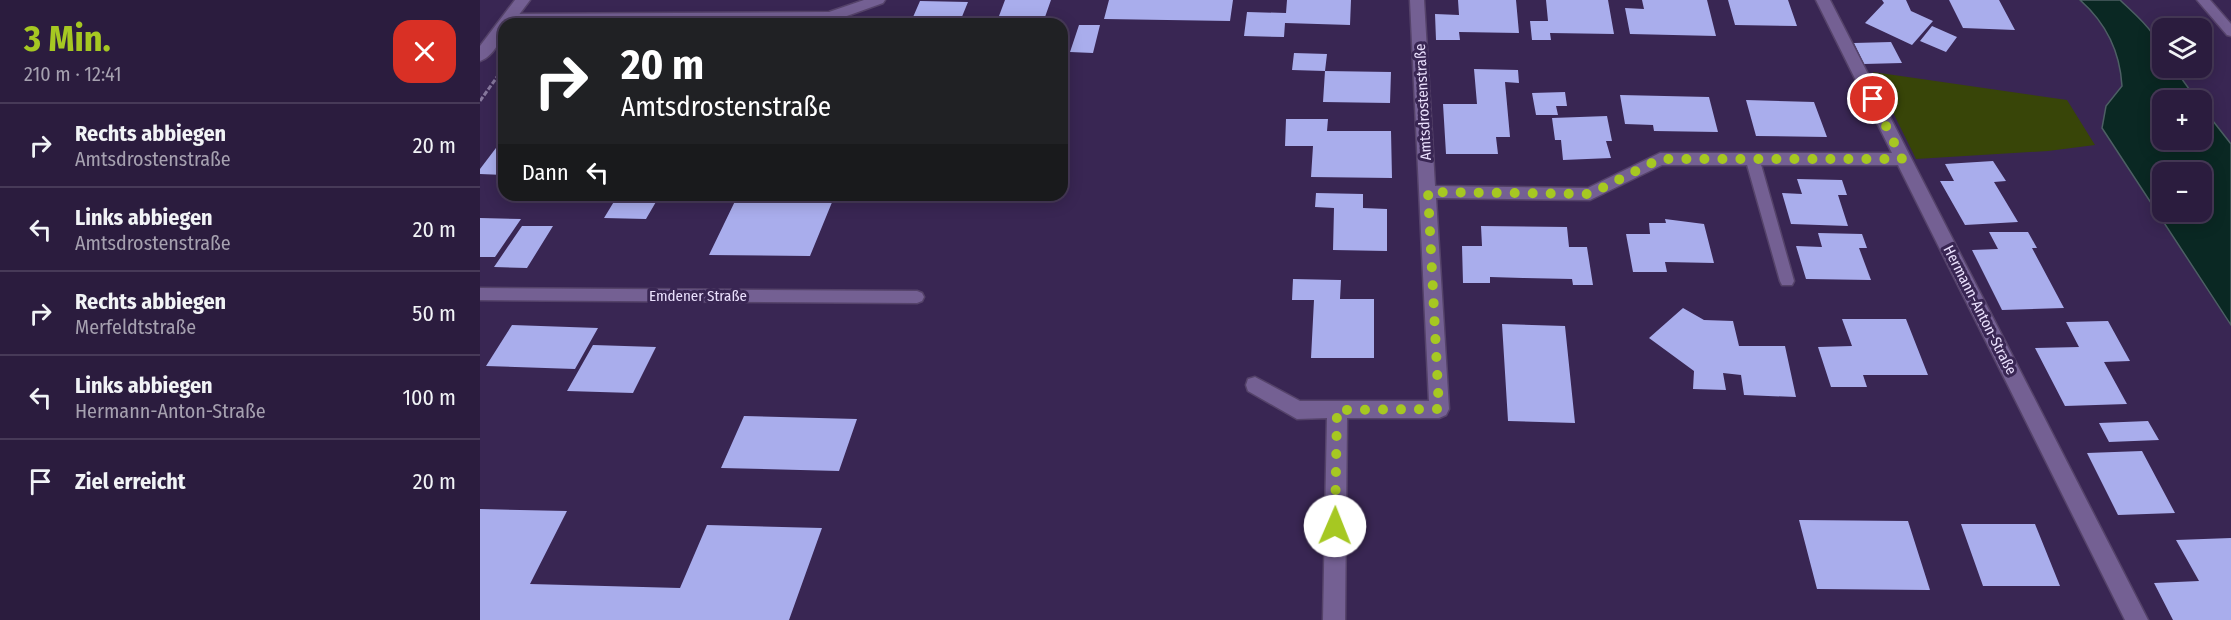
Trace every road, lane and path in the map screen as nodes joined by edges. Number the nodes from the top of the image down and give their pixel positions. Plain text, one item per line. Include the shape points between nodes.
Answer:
1 (523, 0) edge
2 (878, 0) edge
3 (1417, 0) edge
4 (1823, 0) edge
5 (2202, 0) edge
6 (509, 18) edge
7 (765, 18) edge
8 (498, 32) edge
9 (2231, 32) edge
10 (481, 54) edge
11 (498, 76) edge
12 (480, 101) edge
13 (1902, 159) junction
14 (1753, 161) junction
15 (1428, 192) junction
16 (1787, 281) dead end
17 (480, 294) edge
18 (917, 297) dead end
19 (1255, 385) dead end
20 (1337, 410) junction
21 (1334, 620) edge
22 (2137, 620) edge

1 - 6 street
2 - 7 street via 830,17
3 - 15 street, Amtsdrostenstraße
4 - 13 street, Hermann-Anton-Straße
5 - 9 lane
8 - 10 street
11 - 12 path
13 - 14 street
13 - 22 street, Hermann-Anton-Straße
14 - 15 street via 1660,159 1590,194
14 - 16 lane
15 - 20 street, Amtsdrostenstraße via 1439,409
17 - 18 lane, Emdener Straße
19 - 20 street, Amtsdrostenstraße via 1297,410
20 - 21 street

